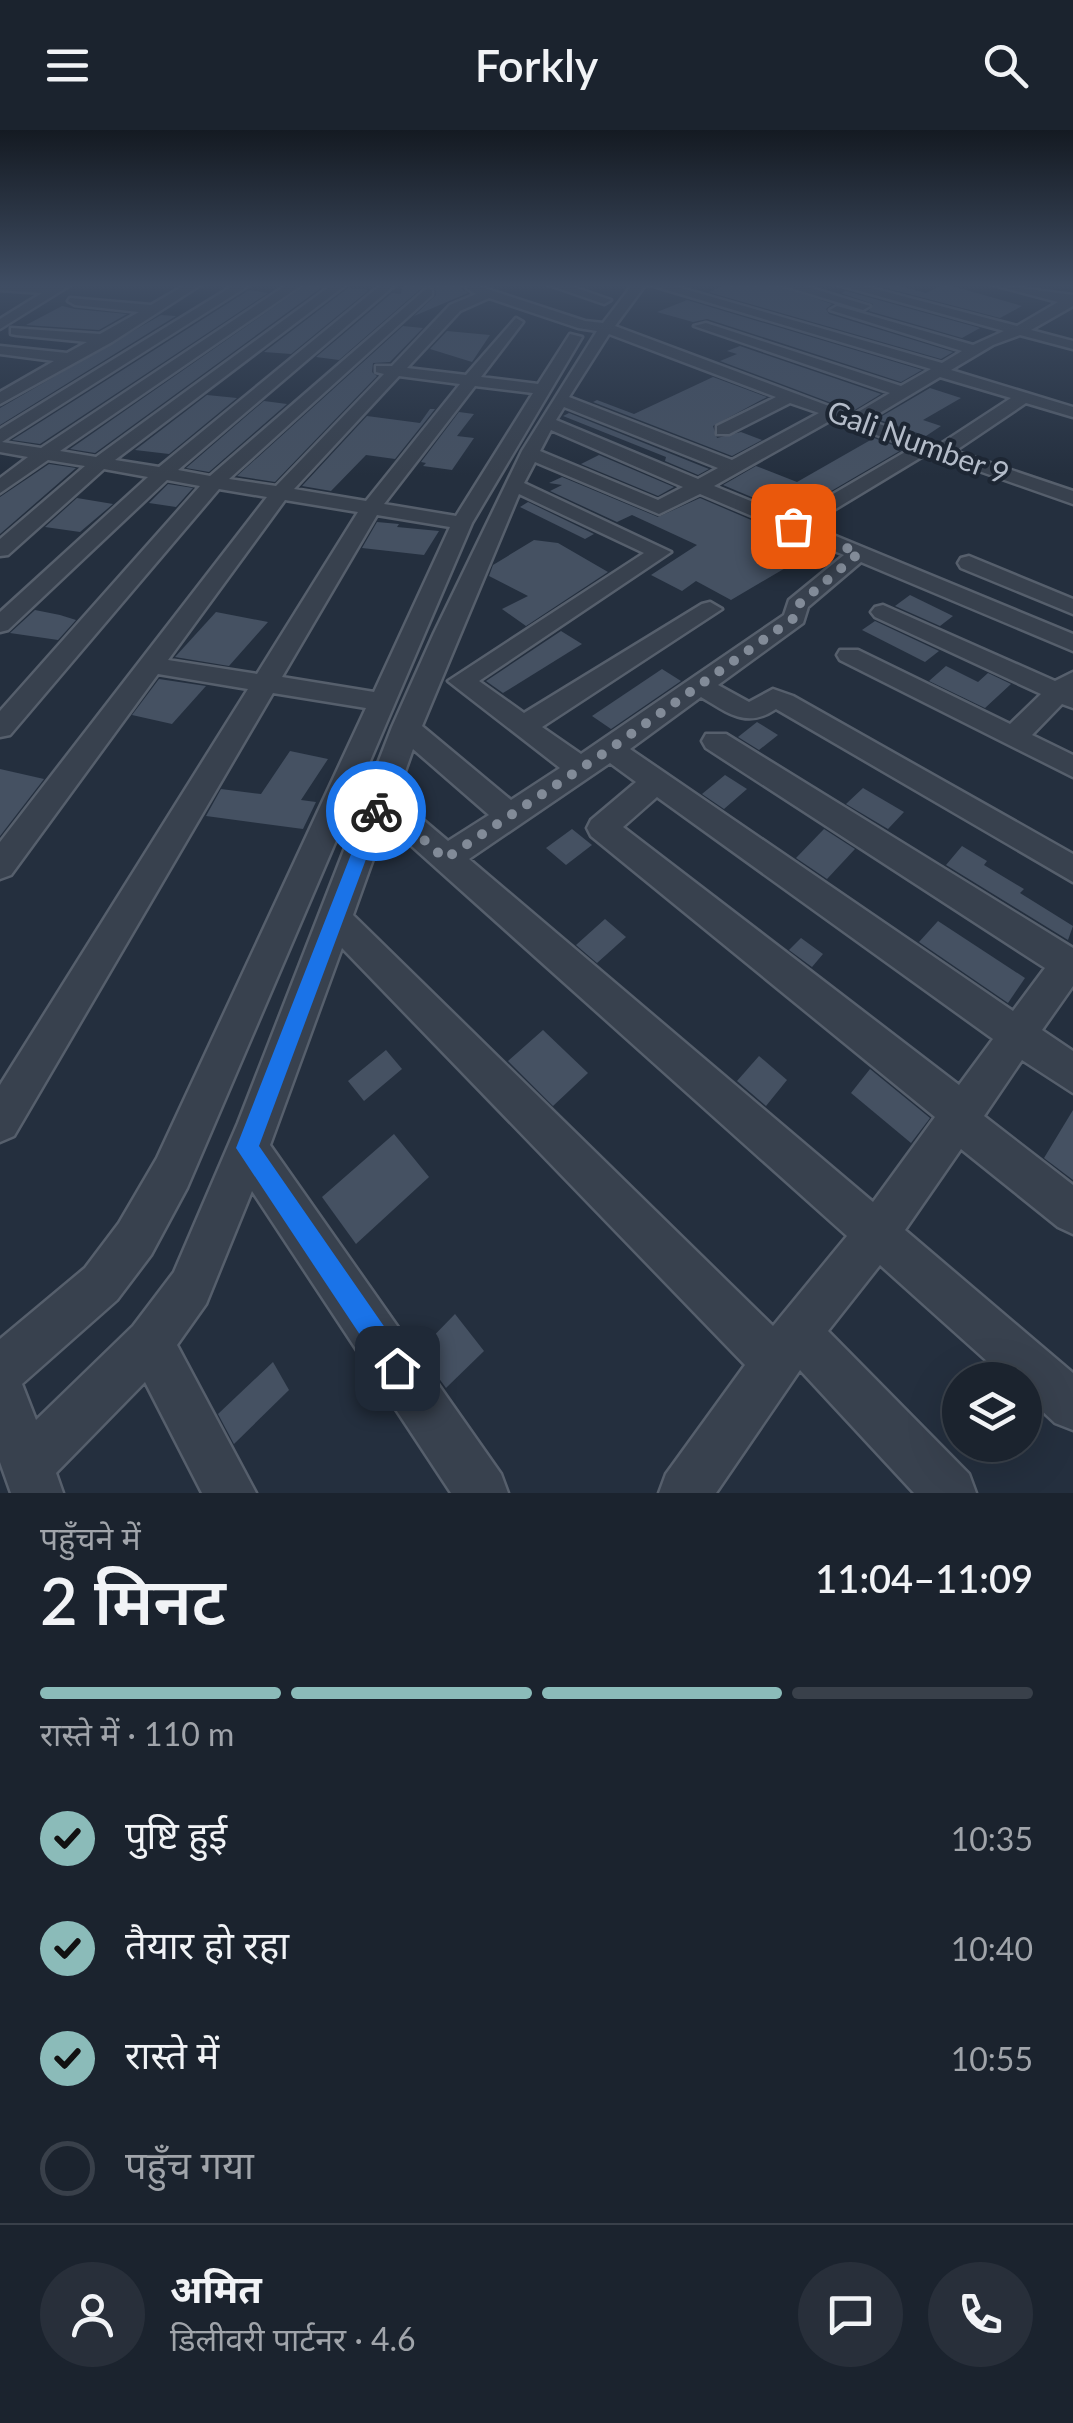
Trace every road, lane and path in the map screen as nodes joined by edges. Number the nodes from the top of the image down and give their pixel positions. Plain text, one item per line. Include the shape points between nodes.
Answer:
1 (88, 348) edge
2 (138, 348) edge
3 (191, 348) edge
4 (196, 348) junction
5 (252, 348) edge
6 (307, 348) edge
7 (363, 348) edge
8 (417, 348) edge
9 (495, 348) edge
10 (581, 348) edge
11 (670, 348) edge
12 (767, 348) edge
13 (869, 348) edge
14 (978, 348) edge
15 (0, 350) edge
16 (246, 352) junction
17 (70, 358) junction
18 (293, 358) junction
19 (344, 364) junction
20 (942, 370) junction
21 (394, 371) junction
22 (14, 374) dead end
23 (40, 376) junction
24 (468, 380) junction
25 (902, 392) junction
26 (789, 397) junction
27 (1024, 397) junction
28 (0, 399) edge
29 (550, 404) junction
30 (1071, 410) edge
31 (832, 412) junction
32 (854, 421) junction
33 (723, 430) dead end
34 (0, 437) edge
35 (0, 447) edge
36 (934, 450) junction
37 (44, 454) junction
38 (532, 454) junction
39 (100, 463) junction
40 (732, 467) junction
41 (156, 475) junction
42 (213, 483) junction
43 (516, 486) junction
44 (699, 486) junction
45 (0, 488) edge
46 (281, 492) junction
47 (1073, 498) edge
48 (370, 509) junction
49 (462, 524) junction
50 (793, 526) junction
51 (0, 550) edge
52 (859, 553) junction
53 (970, 563) dead end
54 (1073, 607) edge
55 (710, 609) dead end
56 (882, 612) dead end
57 (0, 625) edge
58 (1073, 643) edge
59 (849, 654) dead end
60 (150, 666) junction
61 (266, 683) junction
62 (699, 686) junction
63 (1068, 690) edge
64 (384, 702) junction
65 (406, 727) junction
66 (522, 727) junction
67 (0, 728) edge
68 (1014, 736) junction
69 (716, 741) dead end
70 (610, 749) junction
71 (1073, 767) edge
72 (580, 769) junction
73 (656, 782) junction
74 (380, 800) junction
75 (509, 815) junction
76 (445, 859) junction
77 (0, 866) edge
78 (1073, 869) edge
79 (335, 919) junction
80 (1071, 966) edge
81 (1017, 1034) junction
82 (1073, 1074) edge
83 (959, 1116) junction
84 (0, 1122) edge
85 (248, 1148) junction
86 (1073, 1212) edge
87 (878, 1232) junction
88 (150, 1344) junction
89 (786, 1348) junction
90 (1073, 1405) edge
91 (14, 1424) edge
92 (230, 1493) edge
93 (482, 1493) edge
94 (685, 1493) edge
95 (950, 1493) edge

1 - 17 street
2 - 34 street
3 - 4 street
4 - 16 street
4 - 37 street
5 - 16 street
6 - 18 street
7 - 19 street
8 - 21 street
9 - 24 street
10 - 29 street
11 - 26 street, Gali Number 9
12 - 25 street
13 - 20 street
14 - 20 street
15 - 17 street
16 - 18 street
16 - 39 street
17 - 23 street
18 - 19 street
18 - 41 street
19 - 21 street
19 - 42 street
20 - 25 street
20 - 27 street
21 - 24 street
21 - 46 street
22 - 23 street
23 - 28 street
24 - 29 street
24 - 48 street
25 - 32 street
26 - 31 street, Gali Number 9
26 - 33 street
27 - 30 street
27 - 36 street
29 - 38 street
29 - 40 street
29 - 44 street
29 - 49 street
31 - 32 street, Gali Number 9
31 - 40 street
32 - 36 street, Gali Number 9
35 - 37 street
36 - 47 street, Gali Number 9
36 - 50 street
37 - 39 street
37 - 45 street
38 - 43 street
38 - 44 street via 659,508
39 - 41 street
39 - 51 street
40 - 44 street
41 - 42 street
41 - 57 street
42 - 46 street
42 - 67 street
43 - 65 street
43 - 66 street via 660,552 463,678
44 - 50 street
46 - 48 street
46 - 60 street
48 - 49 street
48 - 61 street
49 - 64 street
50 - 52 street
52 - 58 street
52 - 62 street via 798,605 794,618
53 - 54 street
55 - 66 street
56 - 63 street
59 - 68 street
60 - 61 street
60 - 77 street
61 - 64 street
61 - 84 street
62 - 70 street
62 - 78 street via 745,711 778,699
63 - 68 street
64 - 91 street via 172,1173
65 - 74 street
65 - 75 street
66 - 72 street
68 - 71 street
69 - 80 street
70 - 72 street
70 - 73 street
72 - 75 street
73 - 81 street
73 - 83 street via 602,828
74 - 76 street
74 - 79 street
75 - 76 street
76 - 87 street
79 - 85 street
79 - 89 street
80 - 81 street
81 - 82 street
81 - 83 street
83 - 86 street
83 - 87 street
85 - 88 street via 190,1288
85 - 93 street
87 - 89 street
87 - 90 street
88 - 91 street
88 - 92 street
89 - 94 street
89 - 95 street

